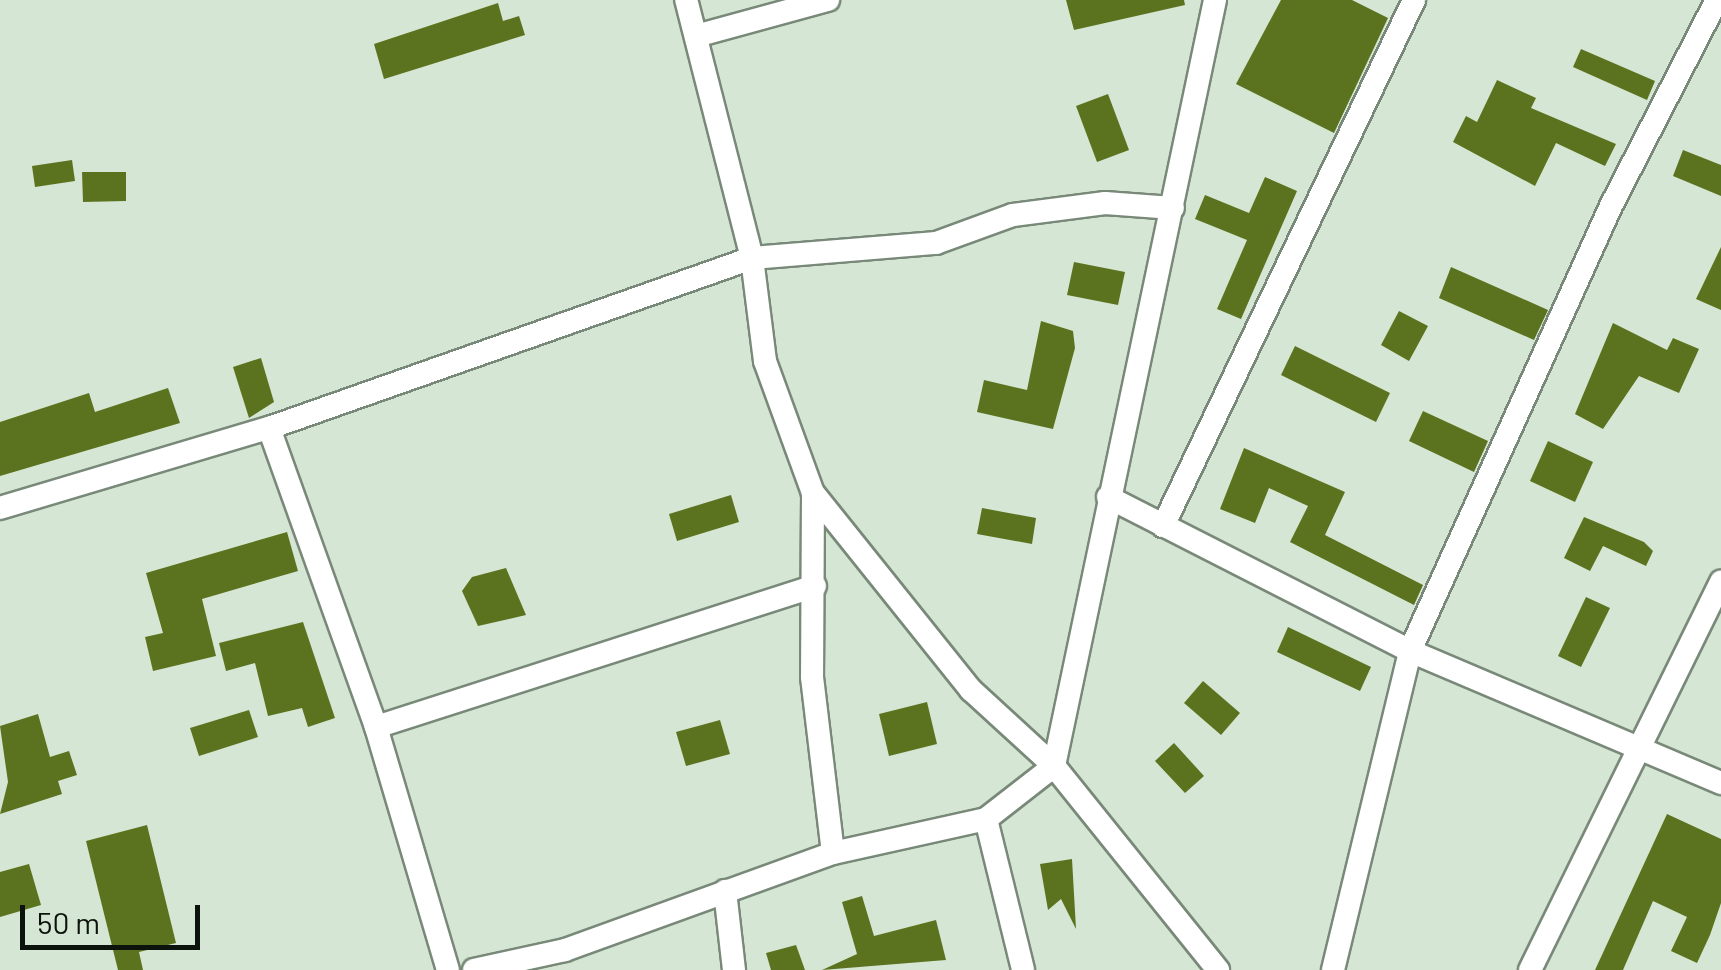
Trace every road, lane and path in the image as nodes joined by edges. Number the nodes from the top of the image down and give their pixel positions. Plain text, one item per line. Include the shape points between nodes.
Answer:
1 (686, 0) edge
2 (828, 0) edge
3 (1215, 0) edge
4 (1414, 0) edge
5 (1716, 0) edge
6 (696, 36) junction
7 (1173, 208) junction
8 (752, 258) junction
9 (269, 428) junction
10 (813, 493) junction
11 (1108, 497) junction
12 (0, 508) edge
13 (1164, 526) junction
14 (1721, 581) edge
15 (815, 586) junction
16 (1410, 651) junction
17 (376, 727) junction
18 (1644, 752) junction
19 (1054, 766) junction
20 (1721, 783) edge
21 (986, 818) junction
22 (832, 854) junction
23 (724, 891) junction
24 (448, 970) edge
25 (474, 970) edge
26 (734, 970) edge
27 (1023, 970) edge
28 (1218, 970) edge
29 (1332, 970) edge
30 (1530, 970) edge

1 - 6 street
2 - 6 street
3 - 7 street
4 - 13 street
5 - 16 street via 1613,202
6 - 8 street
7 - 8 street via 1105,202 1013,215 936,244
7 - 11 street
8 - 9 street
8 - 10 street via 765,361
9 - 12 street
9 - 17 street
10 - 15 street
10 - 19 street via 971,690
11 - 13 street
11 - 19 street
13 - 16 street
14 - 18 street
15 - 17 street
15 - 22 street via 812,677
16 - 18 street
16 - 29 street
17 - 24 street
18 - 20 street
18 - 30 street
19 - 21 street
19 - 28 street
21 - 22 street
21 - 27 street
22 - 23 street
23 - 25 street via 564,950
23 - 26 street

